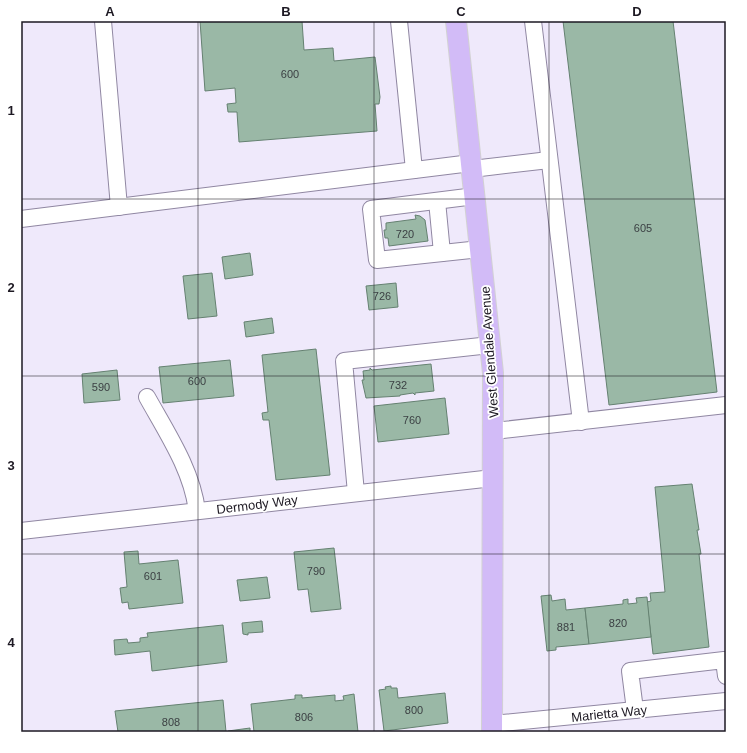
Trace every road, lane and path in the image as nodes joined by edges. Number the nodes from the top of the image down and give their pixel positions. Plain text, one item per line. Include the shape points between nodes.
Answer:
1 (103, 21) edge
2 (399, 21) edge
3 (456, 21) edge
4 (533, 21) edge
5 (549, 160) junction
6 (472, 166) junction
7 (414, 170) junction
8 (475, 196) junction
9 (437, 201) junction
10 (118, 207) junction
11 (21, 219) edge
12 (480, 249) junction
13 (442, 253) junction
14 (490, 346) junction
15 (147, 397) dead end
16 (726, 404) edge
17 (581, 422) junction
18 (494, 431) junction
19 (493, 478) junction
20 (356, 493) junction
21 (197, 511) junction
22 (21, 531) edge
23 (726, 676) edge
24 (726, 701) edge
25 (635, 710) junction
26 (492, 728) edge

1 - 10 street
2 - 7 street
3 - 6 main road, West Glendale Avenue
4 - 5 street
5 - 6 street
5 - 17 street
6 - 7 street
6 - 8 main road, West Glendale Avenue
7 - 10 street
8 - 9 street
8 - 12 main road, West Glendale Avenue
9 - 13 street
9 - 13 street via 371,209 377,260
10 - 11 street
12 - 13 street
12 - 14 main road, West Glendale Avenue
14 - 18 main road, West Glendale Avenue
14 - 20 street via 344,361
15 - 21 street via 177,451 195,496
16 - 17 street
17 - 18 street
18 - 19 main road, West Glendale Avenue
19 - 20 street, Dermody Way
19 - 26 main road, West Glendale Avenue
20 - 21 street, Dermody Way
21 - 22 street, Dermody Way
23 - 25 street via 724,660 630,671
24 - 25 street, Marietta Way
25 - 26 street, Marietta Way

